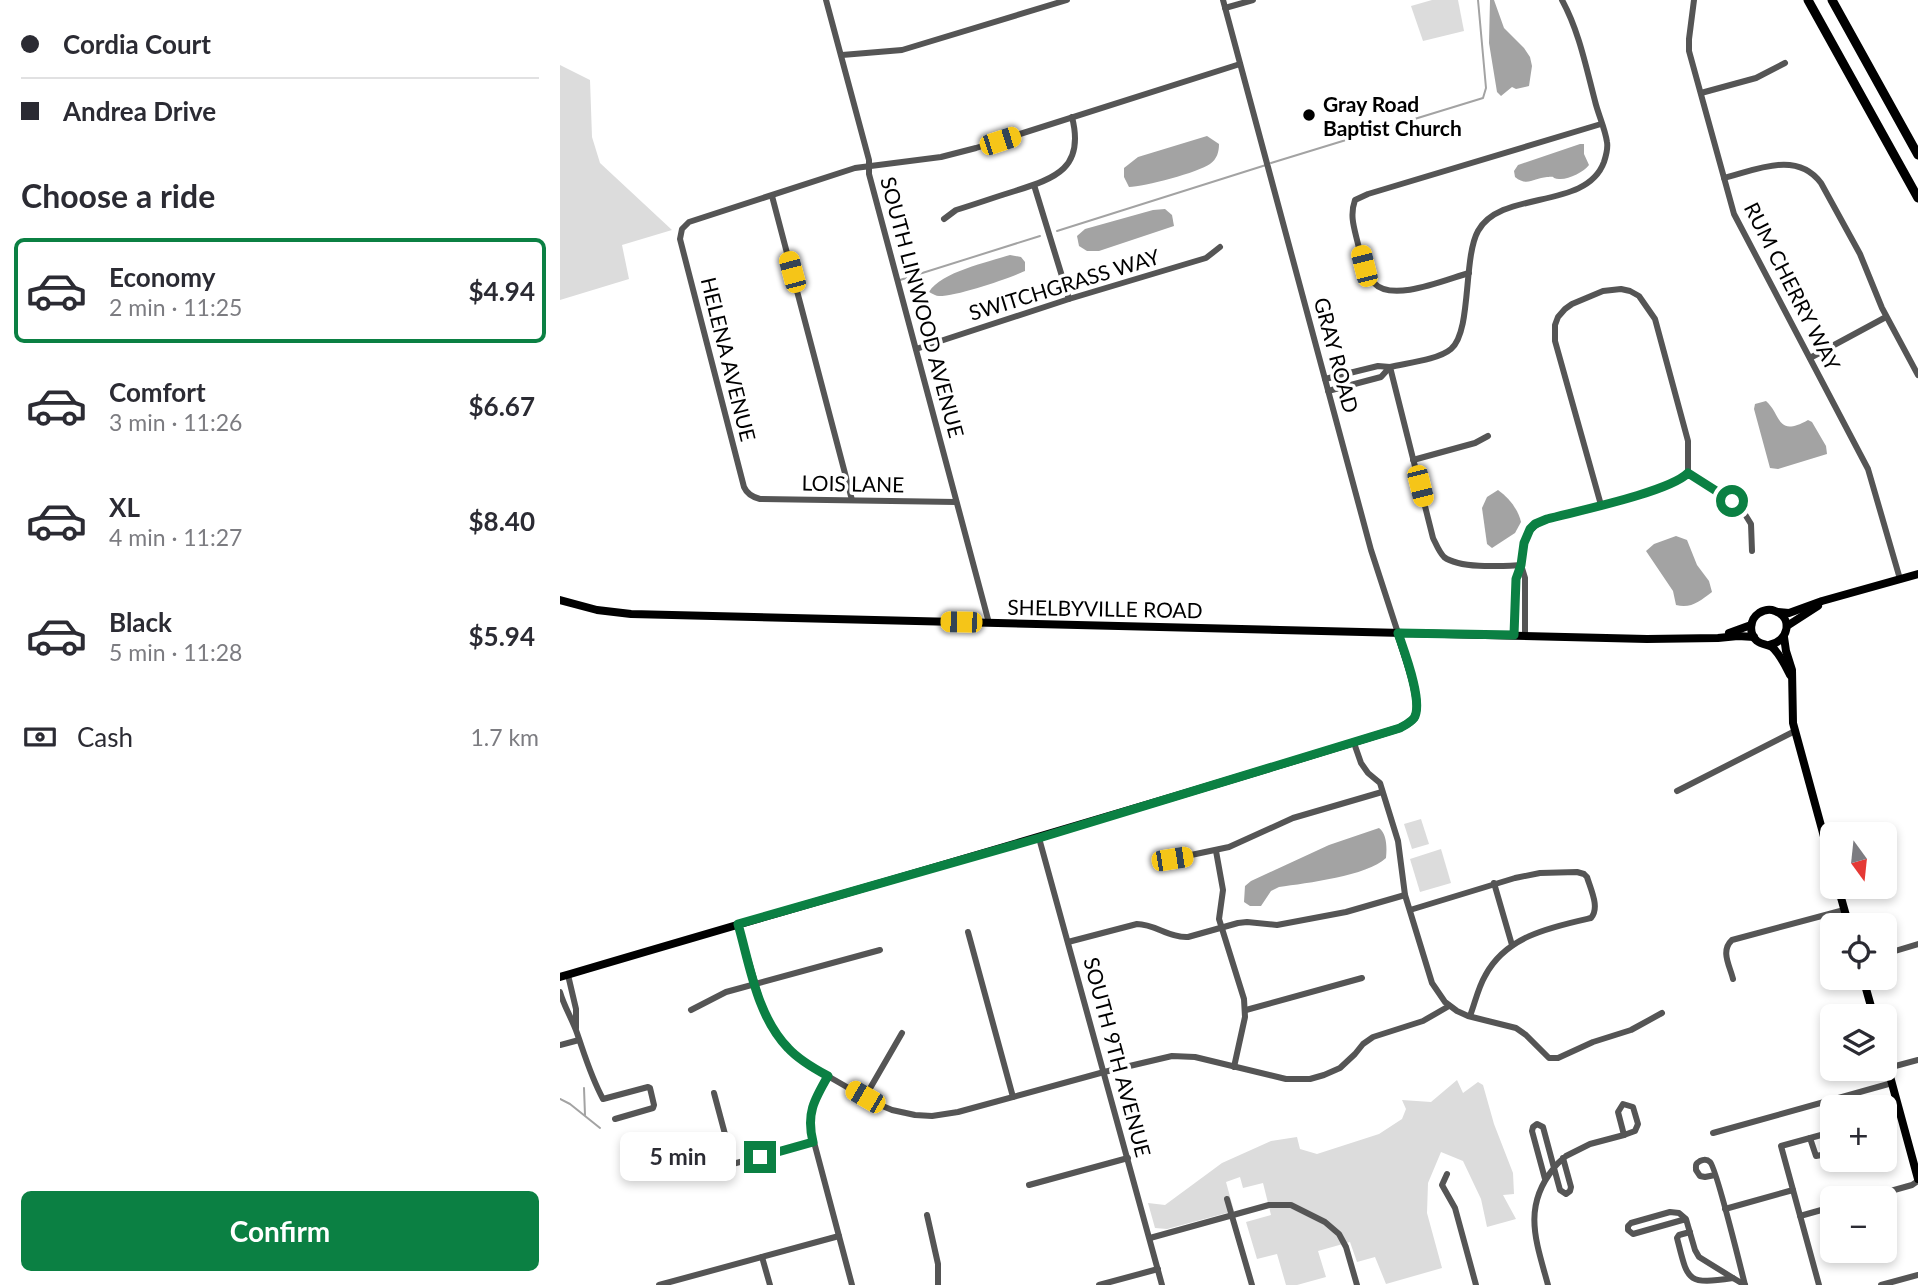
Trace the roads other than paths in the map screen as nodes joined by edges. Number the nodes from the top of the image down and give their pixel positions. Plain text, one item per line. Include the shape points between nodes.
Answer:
1 (826, 0) edge
2 (1068, 0) edge
3 (1223, 0) edge
4 (1253, 0) edge
5 (1562, 0) edge
6 (1694, 0) edge
7 (1808, 0) edge
8 (1832, 0) edge
9 (1225, 8) junction
10 (842, 55) junction
11 (1785, 63) dead end
12 (1240, 64) junction
13 (1701, 93) junction
14 (1072, 117) junction
15 (1601, 124) junction
16 (1918, 155) edge
17 (868, 167) junction
18 (1724, 178) junction
19 (1034, 185) junction
20 (772, 197) junction
21 (1918, 198) edge
22 (944, 219) dead end
23 (1220, 247) dead end
24 (1469, 273) junction
25 (1069, 299) junction
26 (1886, 317) junction
27 (916, 349) junction
28 (1810, 358) junction
29 (1390, 367) junction
30 (1918, 375) edge
31 (1325, 379) junction
32 (1328, 391) junction
33 (1488, 436) dead end
34 (1413, 460) junction
35 (1688, 473) junction
36 (750, 495) joint
37 (852, 500) junction
38 (956, 502) junction
39 (1601, 505) junction
40 (1752, 551) dead end
41 (1521, 565) junction
42 (1918, 574) edge
43 (1900, 579) junction
44 (1840, 597) junction
45 (560, 600) edge
46 (1778, 612) junction
47 (989, 623) junction
48 (1751, 625) junction
49 (1787, 626) junction
50 (1398, 633) junction
51 (1514, 635) junction
52 (1525, 636) junction
53 (1754, 637) junction
54 (1784, 637) junction
55 (1709, 638) junction
56 (1769, 645) junction
57 (1791, 678) junction
58 (1795, 731) junction
59 (1354, 743) junction
60 (1677, 791) dead end
61 (1382, 792) junction
62 (1820, 822) edge
63 (1039, 838) junction
64 (1216, 851) junction
65 (1172, 859) dead end
66 (1494, 883) junction
67 (1405, 895) junction
68 (1841, 900) edge
69 (1410, 910) junction
70 (1844, 910) junction
71 (1845, 913) edge
72 (738, 924) junction
73 (1221, 927) junction
74 (968, 932) dead end
75 (1069, 942) junction
76 (1918, 944) edge
77 (1512, 945) junction
78 (880, 950) dead end
79 (1897, 950) edge
80 (564, 976) edge
81 (1362, 978) dead end
82 (1733, 979) dead end
83 (755, 984) junction
84 (560, 992) edge
85 (1449, 1006) junction
86 (691, 1010) dead end
87 (1246, 1010) junction
88 (1662, 1013) dead end
89 (1471, 1016) junction
90 (576, 1030) junction
91 (902, 1034) dead end
92 (579, 1040) junction
93 (560, 1045) edge
94 (1918, 1060) edge
95 (1234, 1066) junction
96 (1897, 1066) edge
97 (1104, 1072) junction
98 (828, 1076) junction
99 (1892, 1083) joint
100 (714, 1093) dead end
101 (865, 1097) junction
102 (1013, 1097) junction
103 (615, 1119) dead end
104 (1713, 1133) dead end
105 (1624, 1135) junction
106 (1820, 1135) edge
107 (1810, 1138) junction
108 (813, 1142) junction
109 (1820, 1155) edge
110 (1128, 1158) junction
111 (1563, 1158) junction
112 (733, 1164) junction
113 (1554, 1167) junction
114 (1447, 1174) dead end
115 (1715, 1175) dead end
116 (689, 1176) dead end
117 (1545, 1180) junction
118 (1918, 1180) edge
119 (1029, 1185) dead end
120 (1897, 1189) edge
121 (1793, 1190) junction
122 (1227, 1199) dead end
123 (1725, 1209) junction
124 (1820, 1210) edge
125 (927, 1215) dead end
126 (1233, 1215) junction
127 (1800, 1216) junction
128 (1686, 1219) junction
129 (1690, 1232) junction
130 (839, 1236) junction
131 (1150, 1238) junction
132 (762, 1257) junction
133 (1158, 1269) junction
134 (1918, 1275) edge
135 (1733, 1278) junction
136 (659, 1285) edge
137 (770, 1285) edge
138 (852, 1285) edge
139 (938, 1285) edge
140 (1099, 1285) edge
141 (1162, 1285) edge
142 (1252, 1285) edge
143 (1357, 1285) edge
144 (1476, 1285) edge
145 (1548, 1285) edge
146 (1745, 1285) edge
147 (1819, 1285) edge
148 (1881, 1285) edge

1 - 10 street, SOUTH LINWOOD AVENUE
2 - 10 street via 902,50
3 - 9 street, GRAY ROAD
4 - 9 street
5 - 15 street via 1573,20
6 - 13 street, RUM CHERRY WAY via 1689,48
7 - 21 highway
8 - 16 highway
9 - 12 street, GRAY ROAD
10 - 17 street, SOUTH LINWOOD AVENUE
11 - 13 street via 1756,78
12 - 14 street
12 - 31 street, GRAY ROAD
13 - 18 street, RUM CHERRY WAY
14 - 17 street via 941,157
14 - 19 street via 1076,133 1070,163 1060,174
15 - 24 street via 1608,143 1603,166 1590,183 1507,209 1484,223 1473,246
15 - 24 street via 1355,200 1350,212 1364,266 1380,287 1406,291
17 - 20 street
17 - 27 street, SOUTH LINWOOD AVENUE
18 - 26 street via 1778,164 1812,172 1860,254
18 - 28 street, RUM CHERRY WAY via 1737,221
19 - 22 street via 957,210
19 - 25 street
20 - 36 street, HELENA AVENUE via 689,222 680,239 744,487
20 - 37 street
23 - 25 street, SWITCHGRASS WAY via 1206,258
24 - 29 street via 1461,333 1452,348
25 - 27 street, SWITCHGRASS WAY
26 - 28 street
26 - 30 street
27 - 38 street, SOUTH LINWOOD AVENUE
28 - 43 street, RUM CHERRY WAY via 1870,475
29 - 31 street
29 - 32 street via 1381,377
29 - 34 street
31 - 32 street, GRAY ROAD
32 - 50 street, GRAY ROAD
33 - 34 street
34 - 41 street via 1433,538 1444,556 1462,563
35 - 39 street via 1675,483
35 - 39 street via 1688,441 1655,319 1630,291 1603,291 1572,304 1555,325 1555,341
35 - 40 street via 1741,508 1751,524
36 - 37 street, LOIS LANE via 760,499
37 - 38 street, LOIS LANE
38 - 47 street, SOUTH LINWOOD AVENUE
39 - 41 street via 1535,524 1527,534
41 - 51 street via 1516,579
41 - 52 street
42 - 43 main road
43 - 44 main road
44 - 46 main road via 1789,613
44 - 49 main road
45 - 47 main road, SHELBYVILLE ROAD via 631,614
46 - 48 main road via 1761,611
46 - 49 main road
47 - 50 main road, SHELBYVILLE ROAD
48 - 53 main road
48 - 55 main road
49 - 54 main road
50 - 51 main road, SHELBYVILLE ROAD
50 - 59 main road, GRAY ROAD via 1416,702 1414,718 1400,728
51 - 52 main road, SHELBYVILLE ROAD
52 - 55 main road, SHELBYVILLE ROAD
53 - 55 main road
53 - 56 main road
54 - 56 main road
54 - 57 main road
56 - 57 main road
57 - 58 main road
58 - 60 street
58 - 62 main road
59 - 61 street via 1361,763 1380,783
59 - 63 main road
61 - 64 street via 1298,816
61 - 67 street via 1398,841
63 - 72 main road
63 - 75 street, SOUTH 9TH AVENUE
64 - 65 street
64 - 73 street via 1223,890
66 - 69 street
66 - 77 street
66 - 77 street via 1539,873 1579,872 1588,880 1593,916
67 - 69 street
67 - 73 street via 1277,925 1247,922
68 - 70 main road
69 - 85 street via 1432,983
70 - 71 main road
70 - 82 street via 1732,940 1725,952
72 - 80 main road
72 - 83 street
73 - 75 street via 1181,938 1137,924
73 - 87 street
74 - 102 street
75 - 97 street, SOUTH 9TH AVENUE
76 - 79 street
77 - 89 street via 1486,974
78 - 83 street
80 - 90 street via 576,1009
81 - 87 street
83 - 86 street via 726,992
83 - 98 street via 781,1041
84 - 90 street
85 - 89 street
85 - 95 street via 1423,1021 1373,1037 1344,1064 1310,1079 1286,1079
87 - 95 street
88 - 89 street via 1558,1058 1549,1058 1516,1028
90 - 92 street
91 - 101 street
92 - 93 street
92 - 103 street via 603,1099 650,1088 653,1108
94 - 96 street
95 - 97 street via 1180,1055
97 - 102 street
97 - 110 street, SOUTH 9TH AVENUE
98 - 101 street
98 - 108 street via 811,1110
99 - 104 street
99 - 118 main road
100 - 112 street
101 - 102 street via 892,1110 932,1116
105 - 105 street via 1638,1125 1635,1110 1627,1104 1618,1111
105 - 111 street via 1590,1144
106 - 107 street
107 - 109 street via 1816,1156
107 - 121 street via 1781,1146
108 - 112 street
108 - 130 street
110 - 119 street
110 - 131 street, SOUTH 9TH AVENUE
111 - 113 street
111 - 113 street via 1569,1193 1560,1190
112 - 116 street
113 - 117 street
113 - 117 street via 1543,1127 1535,1125 1532,1131
114 - 144 street via 1442,1185 1455,1209
115 - 123 street
117 - 145 street via 1533,1222
118 - 120 street
121 - 123 street
121 - 127 street
122 - 126 street
123 - 146 street
124 - 127 street
125 - 139 street
126 - 131 street
126 - 142 street
126 - 143 street via 1269,1205 1291,1205 1329,1224 1345,1244
127 - 147 street
128 - 128 street via 1633,1234 1628,1230 1631,1223 1670,1212
128 - 129 street
129 - 135 street via 1702,1260
129 - 135 street via 1676,1238 1691,1279 1708,1284
130 - 132 street
130 - 138 street
131 - 133 street, SOUTH 9TH AVENUE
132 - 136 street
132 - 137 street
133 - 140 street
133 - 141 street, SOUTH 9TH AVENUE
134 - 148 street
135 - 146 street

